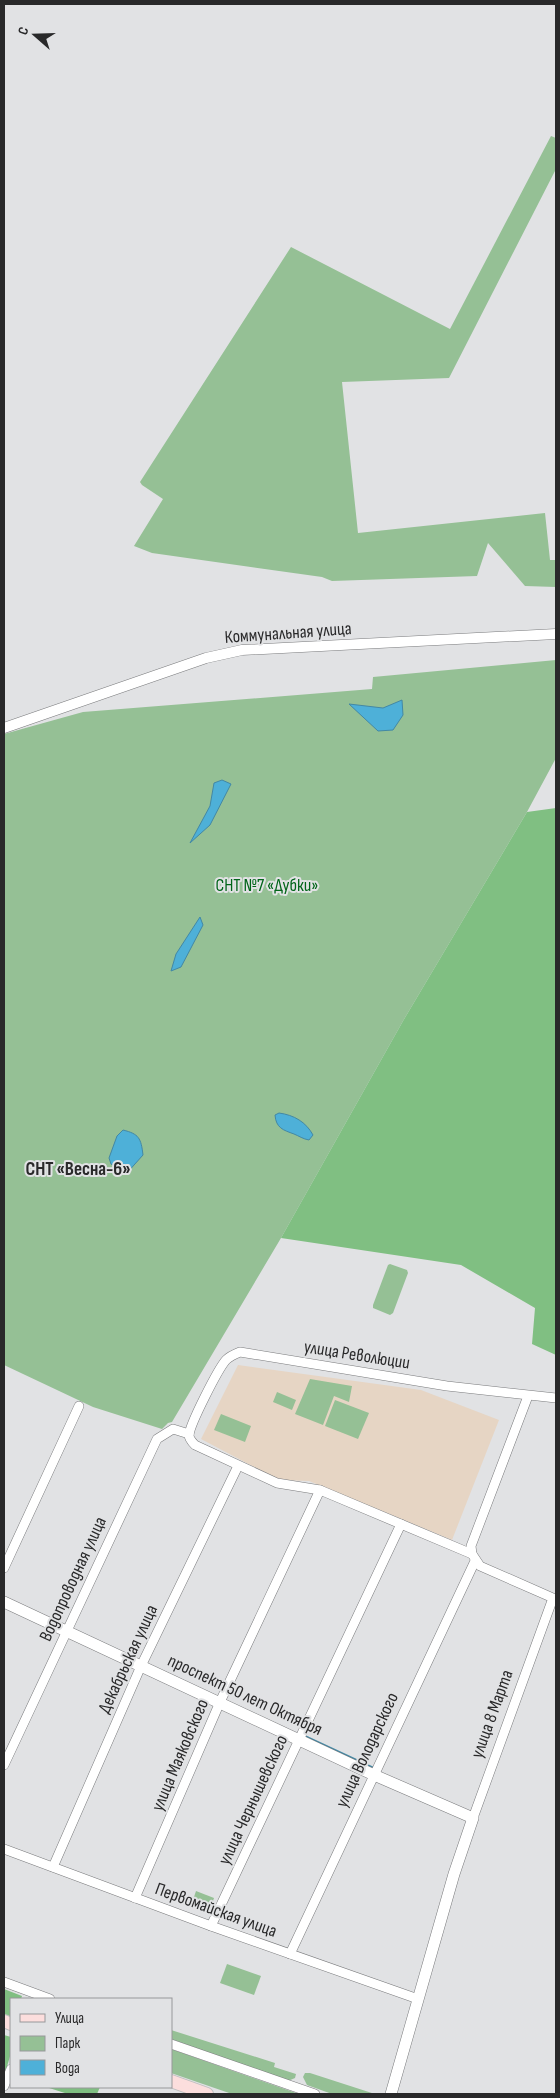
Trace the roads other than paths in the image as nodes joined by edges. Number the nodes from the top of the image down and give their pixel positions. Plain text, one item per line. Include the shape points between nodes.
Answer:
1 (556, 634) edge
2 (4, 728) edge
3 (528, 1396) junction
4 (556, 1398) edge
5 (79, 1406) dead end
6 (189, 1434) junction
7 (238, 1466) junction
8 (320, 1490) junction
9 (401, 1524) junction
10 (473, 1557) junction
11 (4, 1568) edge
12 (4, 1602) edge
13 (66, 1631) junction
14 (142, 1666) junction
15 (220, 1702) junction
16 (299, 1740) junction
17 (4, 1765) edge
18 (374, 1775) junction
19 (473, 1818) junction
20 (4, 1848) edge
21 (53, 1867) junction
22 (135, 1898) junction
23 (211, 1926) junction
24 (290, 1954) junction
25 (4, 1982) edge
26 (47, 1998) edge
27 (418, 1999) junction
28 (172, 2044) edge
29 (10, 2071) edge
30 (172, 2081) edge
31 (4, 2086) edge
32 (166, 2088) edge
33 (184, 2094) edge
34 (207, 2094) edge
35 (314, 2094) edge
36 (391, 2094) edge

1 - 2 street, Коммунальная улица via 242,650 206,658
3 - 4 street, улица Революции
3 - 6 street, улица Революции via 240,1352 226,1360
3 - 10 street via 471,1546
5 - 11 street
6 - 7 street via 195,1445
6 - 13 street, Водопроводная улица via 172,1429 157,1439
7 - 8 street via 277,1483
7 - 14 street, Декабрьская улица
8 - 9 street
8 - 15 street, улица Маяковского
9 - 10 street
9 - 16 street, улица Чернышевского
10 - 18 street, улица Володарского
10 - 19 street, улица 8 Марта via 480,1566 553,1598
12 - 13 main road, проспект 50 лет Октября
13 - 14 main road, проспект 50 лет Октября
13 - 17 street, Водопроводная улица
14 - 15 main road, проспект 50 лет Октября
14 - 21 street, Декабрьская улица
15 - 16 main road, проспект 50 лет Октября
15 - 22 street, улица Маяковского
16 - 18 main road, проспект 50 лет Октября
16 - 23 street, улица Чернышевского
18 - 19 main road, проспект 50 лет Октября
18 - 24 street, улица Володарского
19 - 27 main road, улица 8 Марта
20 - 21 street, Первомайская улица
21 - 22 street, Первомайская улица
22 - 23 street, Первомайская улица
23 - 24 street, Первомайская улица
24 - 27 street, Первомайская улица
25 - 26 street
27 - 36 main road, улица 8 Марта
28 - 35 street
29 - 31 street
30 - 34 main road
32 - 33 main road

